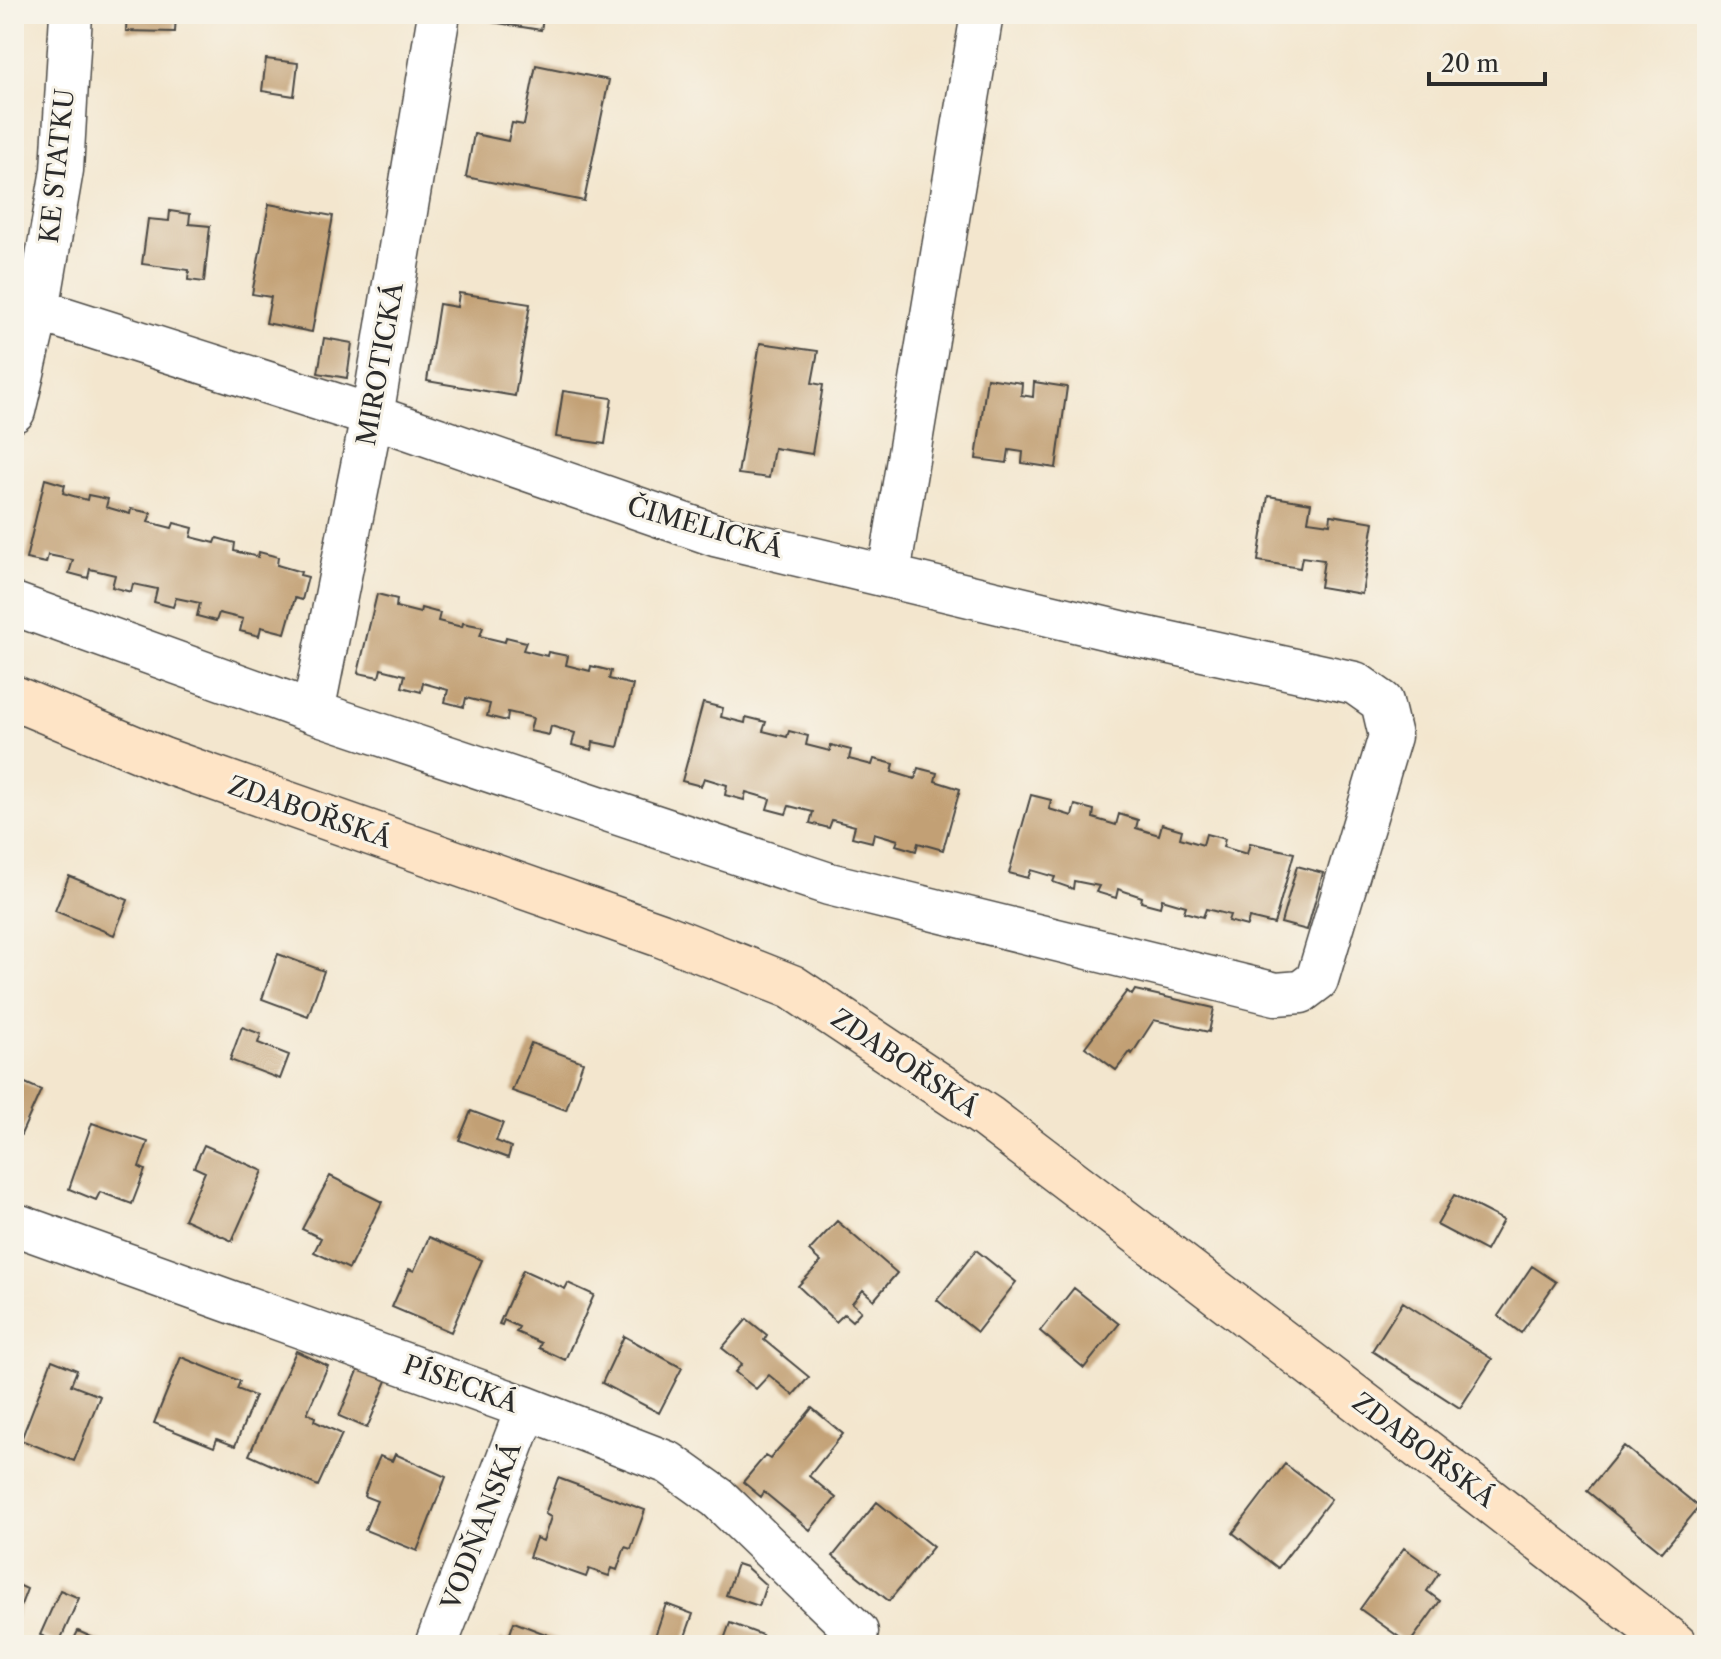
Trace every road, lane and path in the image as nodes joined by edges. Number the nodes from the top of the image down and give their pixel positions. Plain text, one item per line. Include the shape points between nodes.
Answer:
1 (71, 14) edge
2 (439, 14) edge
3 (982, 14) edge
4 (38, 310) junction
5 (14, 411) edge
6 (372, 416) junction
7 (889, 574) junction
8 (14, 604) edge
9 (14, 698) edge
10 (313, 712) junction
11 (14, 1224) edge
12 (527, 1408) junction
13 (857, 1632) dead end
14 (436, 1645) edge
15 (1675, 1645) edge

1 - 4 street, KE STATKU via 62,170
2 - 6 street, MIROTICKÁ
3 - 7 street
4 - 5 street, KE STATKU
4 - 6 street, ČIMELICKÁ
6 - 7 street, ČIMELICKÁ via 715,535
6 - 10 street, MIROTICKÁ
7 - 10 street, ČIMELICKÁ via 1355,683 1382,702 1390,736 1317,980 1301,992 1276,994 829,884
8 - 10 street
9 - 15 street, ZDABOŘSKÁ via 163,760 661,935 792,987 987,1117
11 - 12 street, PÍSECKÁ
12 - 13 street, PÍSECKÁ via 669,1463 718,1498
12 - 14 street, VODŇANSKÁ

